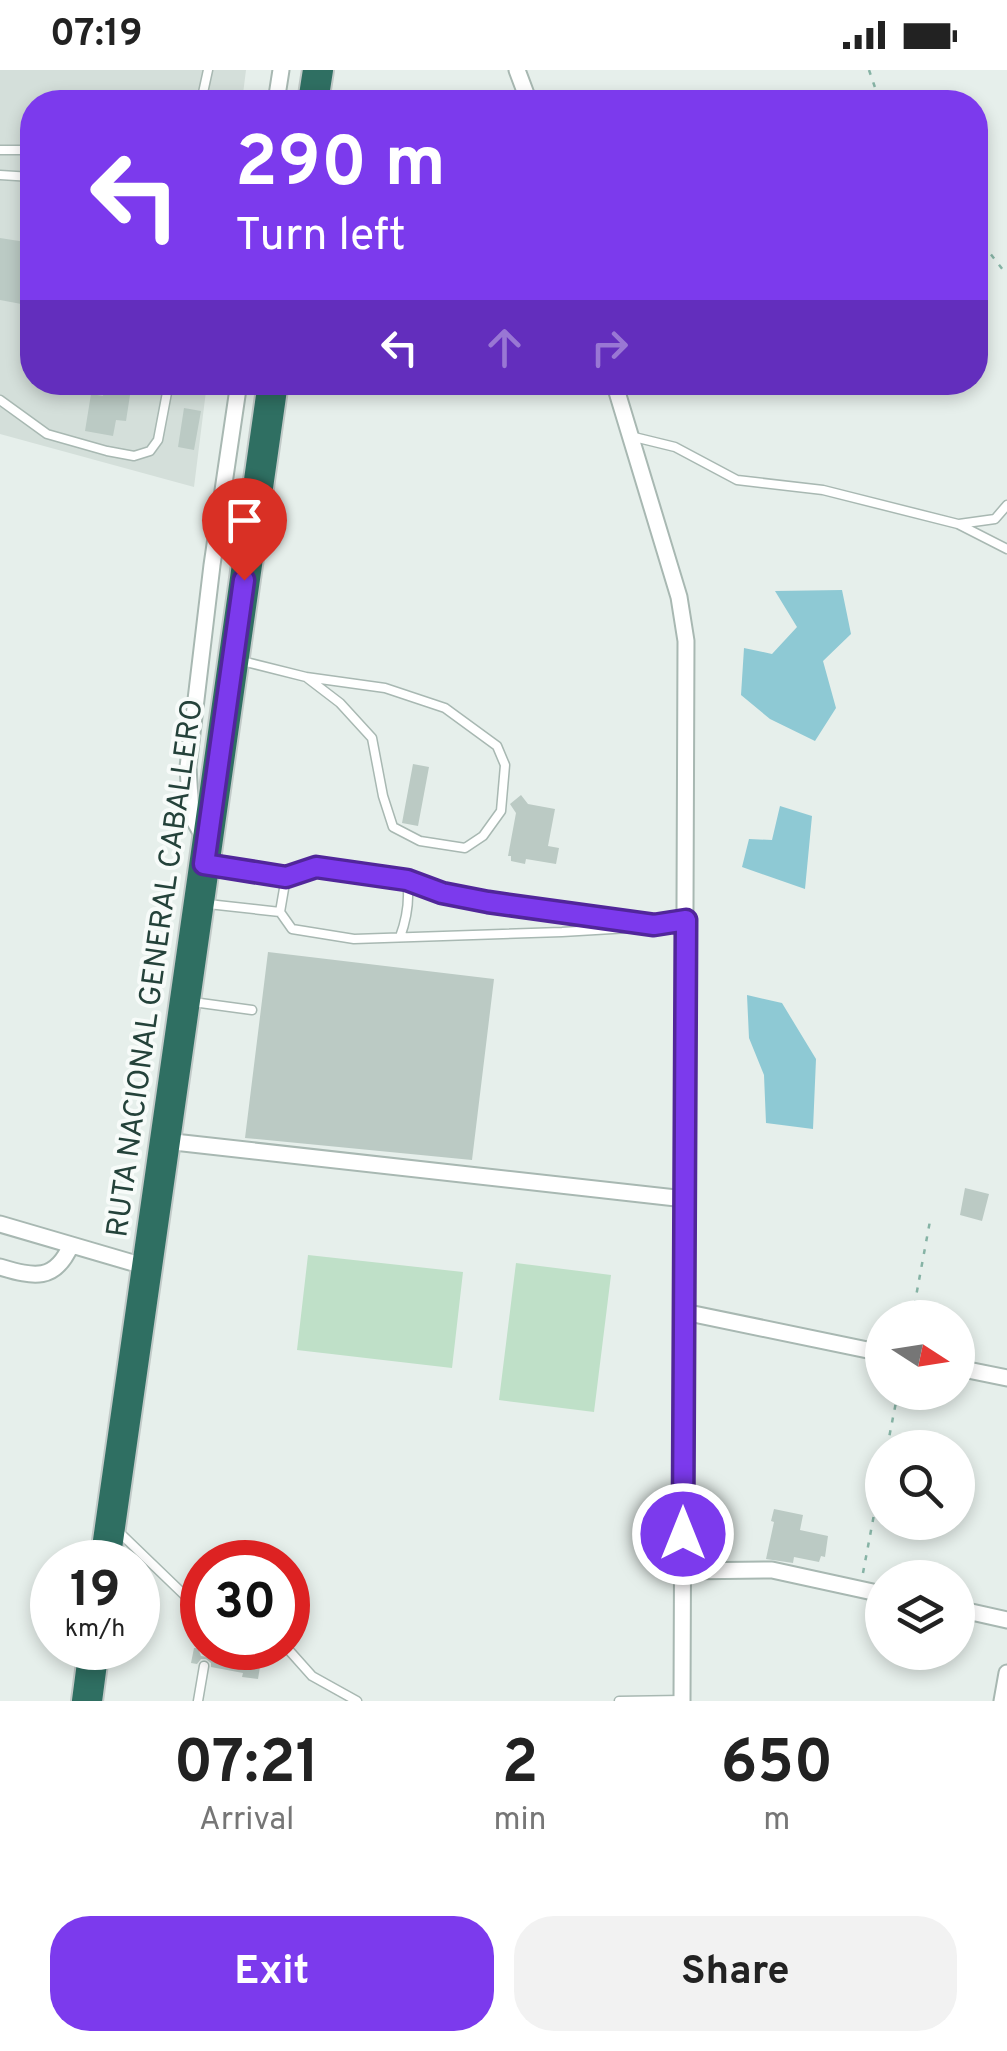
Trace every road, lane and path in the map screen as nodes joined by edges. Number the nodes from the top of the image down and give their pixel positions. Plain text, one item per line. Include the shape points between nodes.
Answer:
1 (988, 251) edge
2 (1007, 275) edge
3 (167, 395) edge
4 (237, 395) edge
5 (270, 395) edge
6 (618, 395) edge
7 (0, 400) edge
8 (630, 436) junction
9 (1007, 505) edge
10 (958, 524) junction
11 (1007, 549) edge
12 (233, 658) junction
13 (306, 676) junction
14 (205, 854) junction
15 (286, 877) junction
16 (407, 880) junction
17 (198, 903) junction
18 (280, 912) junction
19 (686, 920) junction
20 (654, 925) junction
21 (400, 937) junction
22 (184, 1000) junction
23 (252, 1010) dead end
24 (165, 1140) junction
25 (685, 1198) junction
26 (930, 1220) dead end
27 (0, 1224) edge
28 (72, 1245) junction
29 (147, 1267) junction
30 (0, 1268) edge
31 (915, 1300) edge
32 (684, 1312) junction
33 (865, 1349) edge
34 (975, 1371) edge
35 (1007, 1378) edge
36 (110, 1524) junction
37 (108, 1540) edge
38 (869, 1540) edge
39 (683, 1570) junction
40 (860, 1589) junction
41 (865, 1590) edge
42 (180, 1591) edge
43 (975, 1613) edge
44 (1007, 1620) edge
45 (91, 1670) edge
46 (203, 1670) edge
47 (307, 1670) edge
48 (1007, 1673) edge
49 (87, 1701) edge
50 (198, 1701) edge
51 (357, 1701) edge
52 (619, 1701) edge
53 (682, 1701) edge
54 (1002, 1701) edge

1 - 2 path
3 - 7 lane via 158,440 134,456 47,434
4 - 14 street via 188,767 190,815
5 - 12 highway, RUTA NACIONAL GENERAL CABALLERO
6 - 8 street
8 - 10 lane via 674,446 737,480 823,490
8 - 19 street via 686,640
9 - 10 lane via 995,520
10 - 11 lane
12 - 13 lane
12 - 14 highway, RUTA NACIONAL GENERAL CABALLERO
13 - 13 lane via 372,738 394,826 420,841 465,848 484,836 501,811 505,765 497,746 445,708 385,688
14 - 15 lane
14 - 17 highway, RUTA NACIONAL GENERAL CABALLERO
15 - 16 lane via 316,867
15 - 18 lane
16 - 20 lane via 473,899
16 - 21 lane
17 - 18 lane
17 - 22 highway, RUTA NACIONAL GENERAL CABALLERO
18 - 21 lane via 292,930
19 - 20 lane
19 - 25 street
20 - 21 lane
22 - 23 lane
22 - 24 highway, RUTA NACIONAL GENERAL CABALLERO
24 - 25 street
24 - 29 highway, RUTA NACIONAL GENERAL CABALLERO
25 - 32 street
26 - 31 path
27 - 28 street
28 - 29 street
28 - 30 street via 56,1270 41,1276
29 - 36 highway, RUTA NACIONAL GENERAL CABALLERO
32 - 33 street
32 - 39 street
34 - 35 street
36 - 37 highway, RUTA NACIONAL GENERAL CABALLERO
36 - 42 lane
38 - 40 path
39 - 40 street via 772,1570
39 - 53 street
40 - 41 street
43 - 44 street
45 - 49 highway
46 - 50 lane
47 - 51 lane
48 - 54 street
52 - 53 lane

